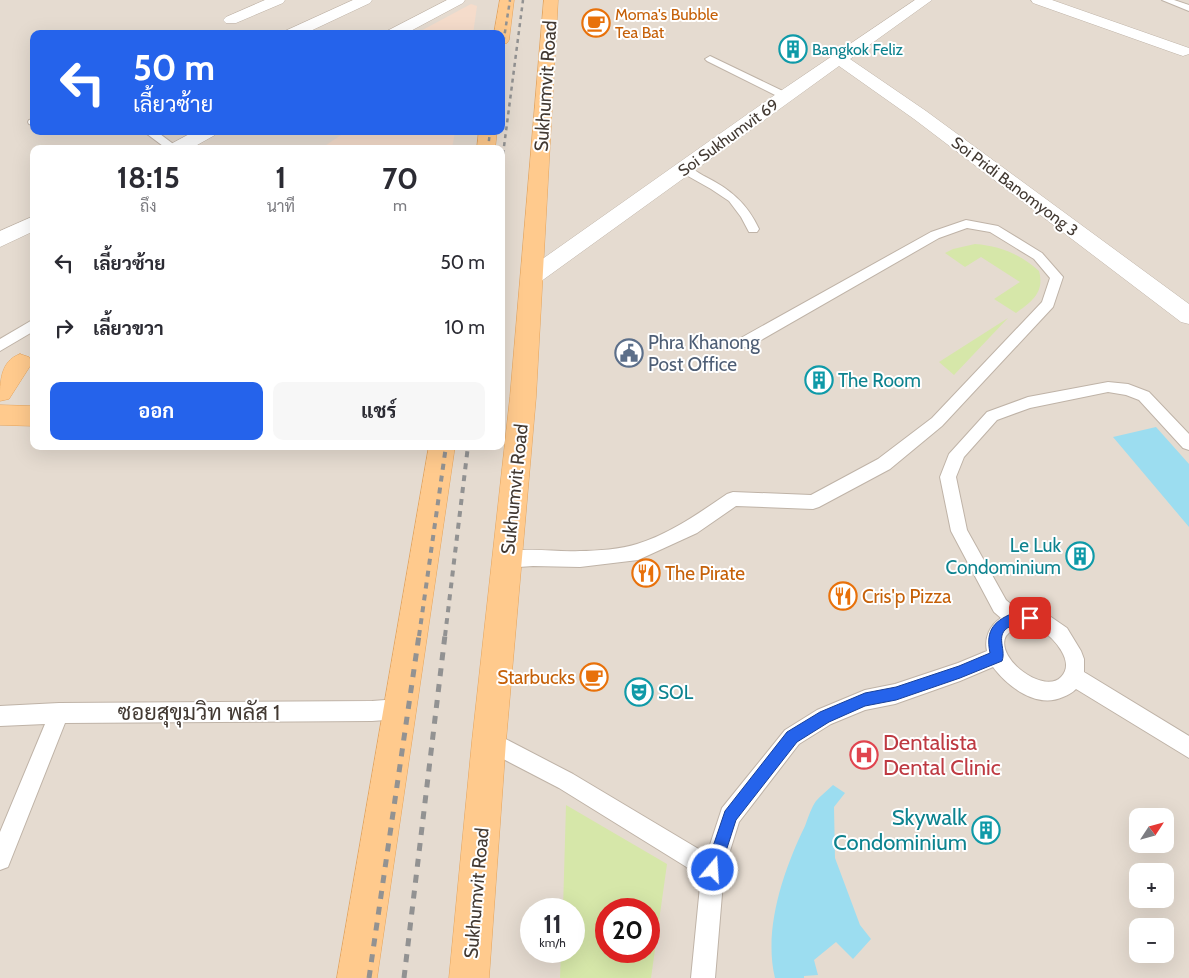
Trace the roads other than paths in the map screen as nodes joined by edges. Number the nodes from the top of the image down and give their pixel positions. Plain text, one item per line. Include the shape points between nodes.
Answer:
1 (278, 0) edge
2 (364, 0) edge
3 (458, 0) edge
4 (507, 0) edge
5 (551, 0) edge
6 (926, 0) edge
7 (1038, 0) edge
8 (1166, 0) edge
9 (1189, 8) edge
10 (231, 20) dead end
11 (300, 30) edge
12 (402, 30) edge
13 (502, 30) edge
14 (1183, 51) dead end
15 (710, 59) dead end
16 (839, 59) junction
17 (785, 96) junction
18 (154, 135) edge
19 (201, 135) edge
20 (169, 145) edge
21 (183, 145) edge
22 (683, 169) junction
23 (30, 224) edge
24 (753, 229) dead end
25 (0, 240) edge
26 (532, 277) junction
27 (1189, 316) edge
28 (30, 327) edge
29 (744, 343) dead end
30 (0, 346) edge
31 (18, 363) edge
32 (0, 392) edge
33 (509, 397) edge
34 (0, 415) edge
35 (30, 416) edge
36 (1189, 444) edge
37 (441, 450) edge
38 (506, 560) junction
39 (1016, 618) junction
40 (998, 656) junction
41 (1074, 678) junction
42 (399, 709) junction
43 (59, 713) junction
44 (0, 716) edge
45 (489, 741) junction
46 (1189, 748) edge
47 (0, 859) edge
48 (713, 870) junction
49 (356, 978) edge
50 (469, 978) edge
51 (704, 978) edge

1 - 10 street
2 - 11 street
3 - 12 street
4 - 13 main road
5 - 26 main road, Sukhumvit Road
6 - 16 street, Soi Sukhumvit 69
7 - 14 street
8 - 9 lane
15 - 17 lane
16 - 17 street, Soi Sukhumvit 69
16 - 27 street, Soi Pridi Banomyong 3 via 920,115
17 - 22 street, Soi Sukhumvit 69
18 - 20 lane
19 - 21 street
22 - 24 lane via 734,198 743,207
22 - 26 street, Soi Sukhumvit 69
23 - 25 street
26 - 33 main road, Sukhumvit Road
28 - 30 lane
29 - 38 lane via 936,235 966,224 994,229 1038,256 1057,277 1048,304 936,422 884,464 813,502 733,499 691,528 638,552
31 - 32 main road
33 - 38 main road, Sukhumvit Road
34 - 35 main road
36 - 39 lane via 1144,396 1108,387 1028,403 992,416 957,454 948,477 959,531 1000,606
37 - 42 main road
38 - 45 main road, Sukhumvit Road
39 - 40 lane via 1003,623 996,632 994,643
39 - 41 lane via 1030,618 1060,634 1071,648 1076,663
40 - 41 lane via 1005,669 1017,680 1034,689 1052,692 1065,688
40 - 48 lane via 896,694 865,700 824,717 792,737 730,816
41 - 46 lane
42 - 43 lane, ซอยสุขุมวิท พลัส 1
42 - 49 main road
43 - 44 lane, ซอยสุขุมวิท พลัส 1
43 - 47 lane
45 - 48 lane via 566,781
45 - 50 main road, Sukhumvit Road
48 - 51 lane

